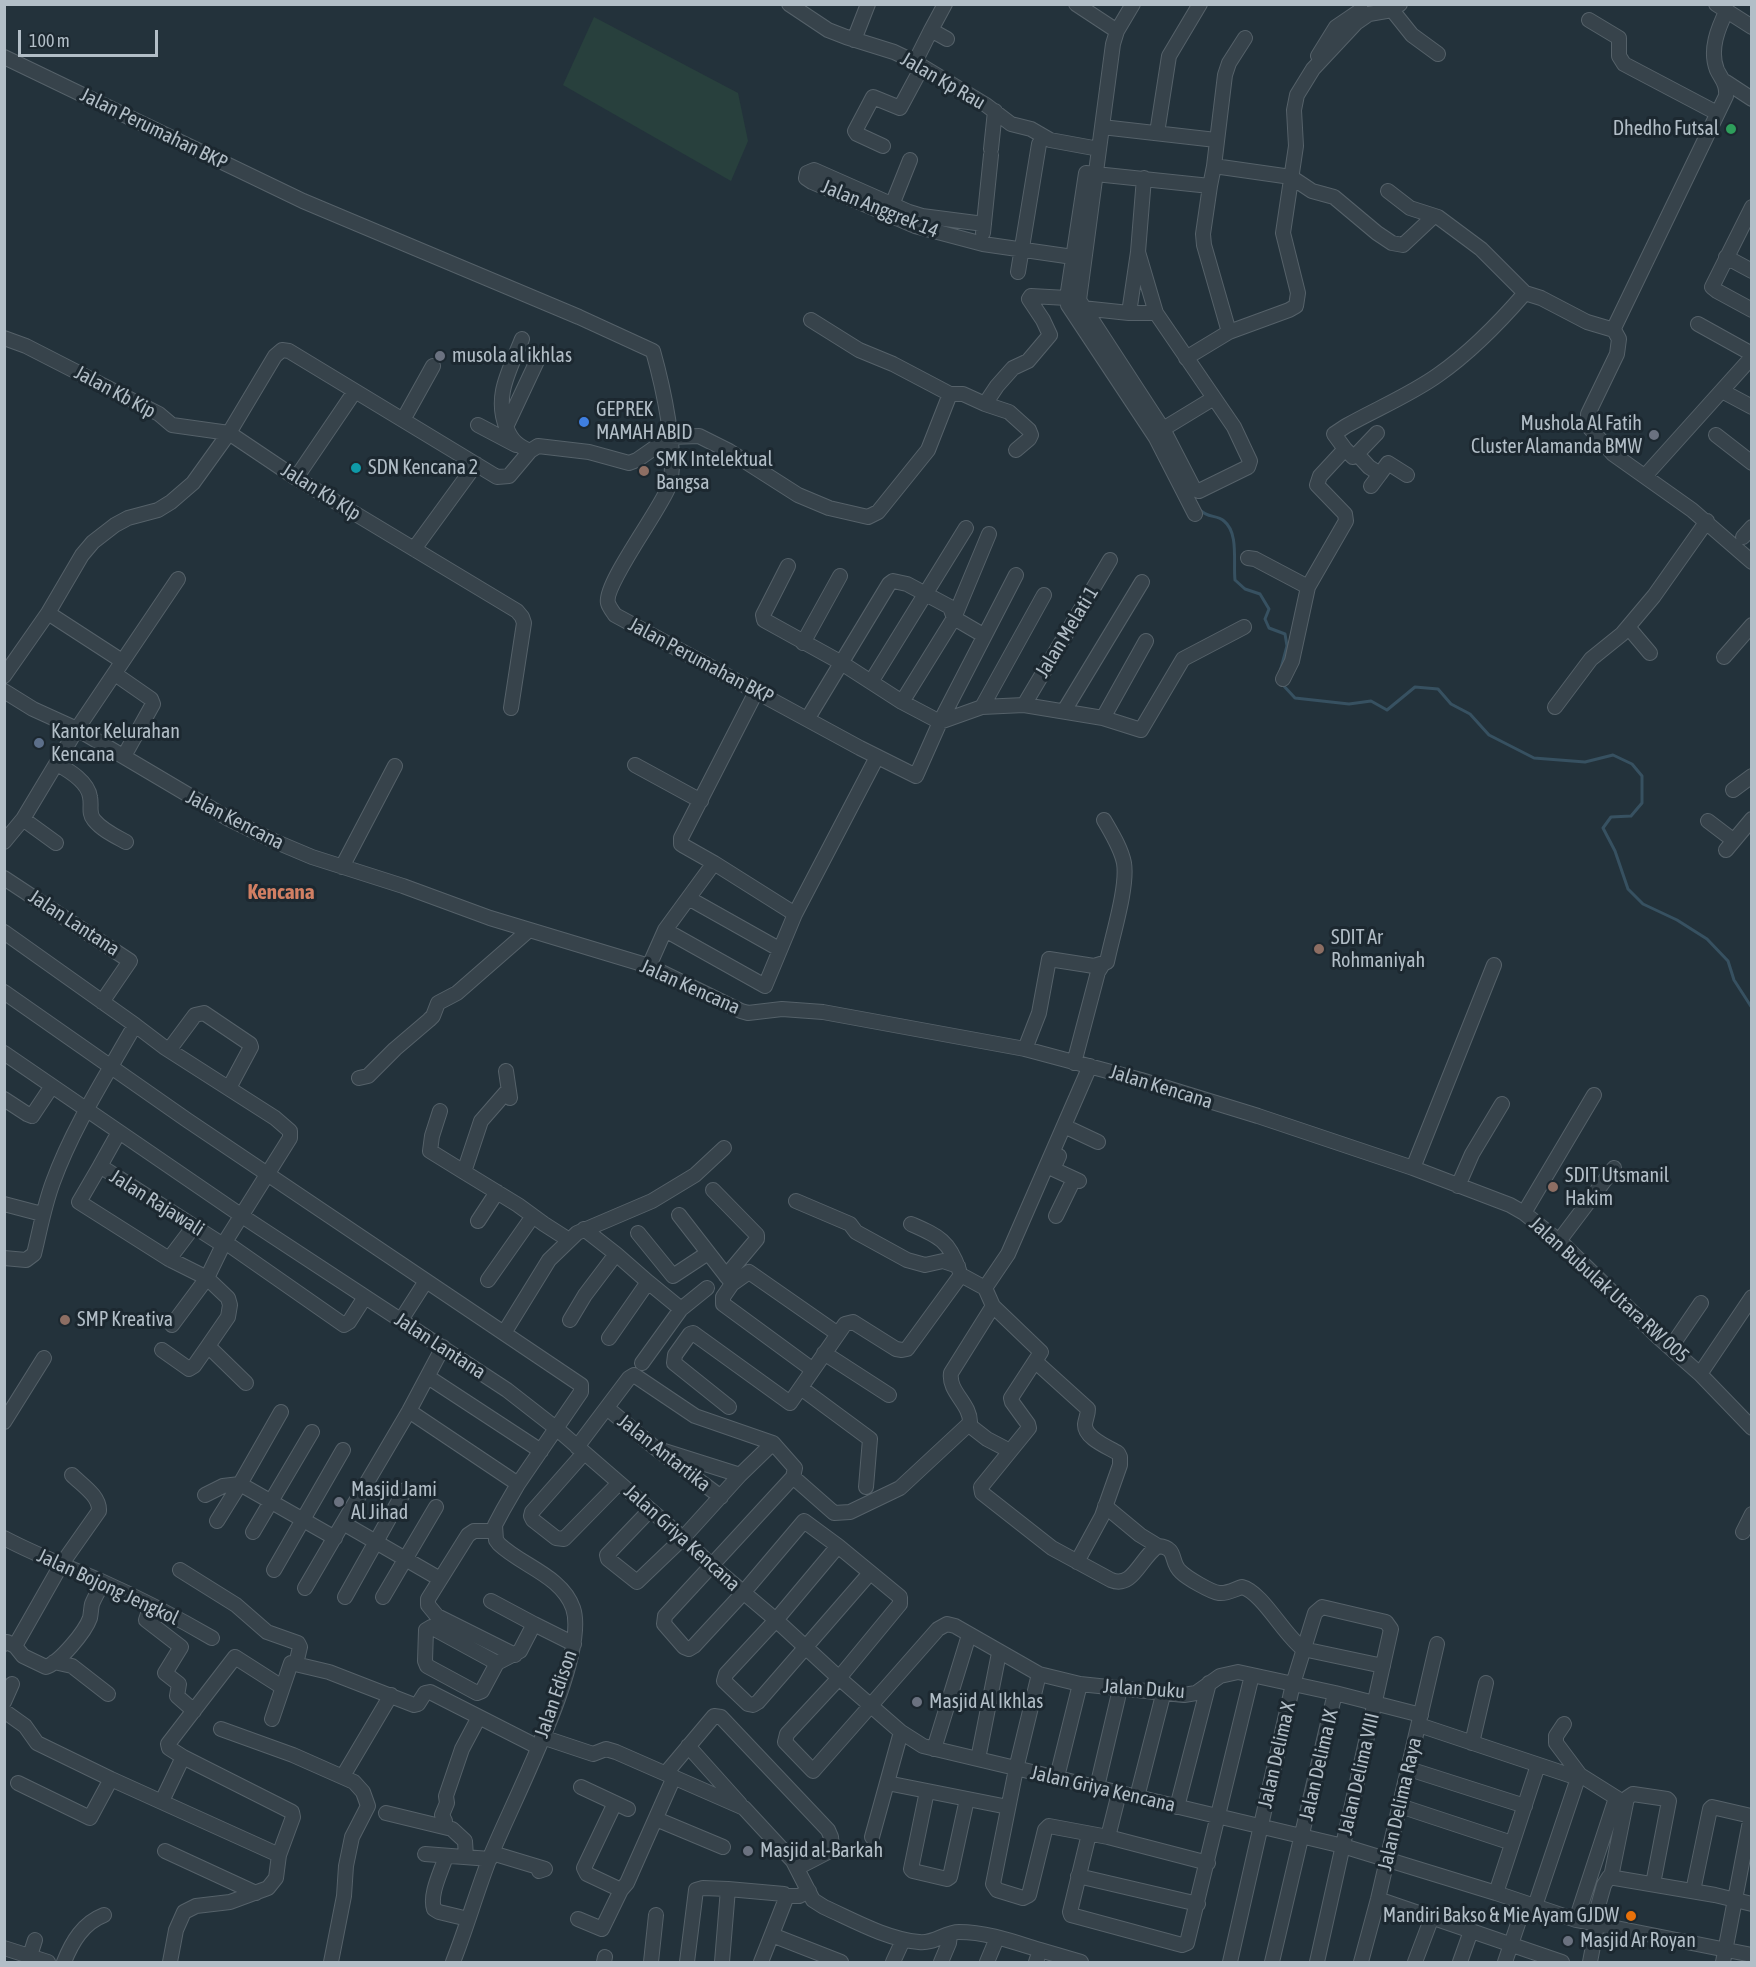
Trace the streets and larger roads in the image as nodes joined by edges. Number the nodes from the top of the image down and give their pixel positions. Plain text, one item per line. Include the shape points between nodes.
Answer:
1 (789, 4) edge
2 (868, 4) edge
3 (945, 4) edge
4 (1076, 4) edge
5 (1133, 4) edge
6 (1200, 4) edge
7 (1377, 4) edge
8 (1396, 7) edge
9 (1721, 7) edge
10 (1589, 20) dead end
11 (1752, 27) edge
12 (931, 30) junction
13 (1117, 31) junction
14 (1245, 38) dead end
15 (947, 39) dead end
16 (854, 40) junction
17 (1438, 54) dead end
18 (4, 57) edge
19 (919, 65) junction
20 (1313, 69) junction
21 (1725, 82) junction
22 (1752, 99) edge
23 (995, 111) junction
24 (1717, 113) junction
25 (1102, 127) junction
26 (1157, 133) junction
27 (1216, 140) junction
28 (1039, 144) dead end
29 (883, 146) dead end
30 (1099, 149) junction
31 (910, 160) dead end
32 (1214, 166) junction
33 (1096, 173) junction
34 (1291, 177) junction
35 (1144, 178) junction
36 (1210, 186) junction
37 (1388, 191) dead end
38 (892, 205) junction
39 (1752, 207) edge
40 (1434, 216) junction
41 (984, 224) junction
42 (1748, 226) edge
43 (983, 244) junction
44 (1023, 250) junction
45 (1137, 252) junction
46 (1073, 257) junction
47 (1726, 257) junction
48 (1752, 271) edge
49 (1018, 272) dead end
50 (1525, 293) junction
51 (1067, 298) junction
52 (1082, 308) junction
53 (1752, 310) edge
54 (1129, 313) junction
55 (1156, 313) junction
56 (811, 320) dead end
57 (1698, 324) dead end
58 (1614, 330) junction
59 (1229, 332) junction
60 (4, 338) edge
61 (522, 339) dead end
62 (1752, 356) edge
63 (1186, 358) junction
64 (537, 361) dead end
65 (433, 366) dead end
66 (355, 391) junction
67 (1722, 391) junction
68 (950, 394) junction
69 (1214, 398) junction
70 (985, 404) junction
71 (1748, 406) edge
72 (403, 420) junction
73 (478, 425) dead end
74 (506, 427) junction
75 (1163, 429) junction
76 (229, 433) junction
77 (1377, 433) dead end
78 (1716, 435) dead end
79 (670, 437) junction
80 (524, 448) junction
81 (1016, 450) dead end
82 (1351, 452) junction
83 (1752, 463) edge
84 (476, 464) junction
85 (1380, 474) junction
86 (1407, 475) dead end
87 (1645, 476) junction
88 (296, 478) junction
89 (1371, 486) dead end
90 (1195, 514) dead end
91 (1707, 521) junction
92 (966, 528) dead end
93 (989, 534) dead end
94 (414, 549) junction
95 (1248, 558) dead end
96 (1110, 560) dead end
97 (1752, 562) edge
98 (788, 566) dead end
99 (1016, 575) dead end
100 (840, 576) dead end
101 (178, 579) dead end
102 (1142, 582) dead end
103 (1308, 587) junction
104 (924, 594) junction
105 (1044, 595) dead end
106 (48, 613) junction
107 (954, 618) junction
108 (1752, 625) edge
109 (1244, 627) dead end
110 (1628, 627) junction
111 (983, 635) junction
112 (1146, 640) dead end
113 (803, 643) junction
114 (1650, 653) dead end
115 (1724, 657) dead end
116 (122, 661) junction
117 (840, 662) junction
118 (115, 674) junction
119 (4, 676) edge
120 (1283, 680) dead end
121 (871, 682) junction
122 (757, 690) junction
123 (4, 692) edge
124 (903, 702) junction
125 (1024, 705) junction
126 (982, 707) junction
127 (1555, 707) dead end
128 (511, 708) dead end
129 (1064, 711) junction
130 (808, 718) junction
131 (1104, 718) junction
132 (940, 722) junction
133 (77, 729) junction
134 (124, 756) junction
135 (877, 757) junction
136 (57, 764) junction
137 (634, 765) dead end
138 (395, 766) dead end
139 (1752, 776) edge
140 (1733, 790) dead end
141 (701, 801) junction
142 (23, 819) junction
143 (1752, 819) edge
144 (1104, 820) dead end
145 (1708, 821) dead end
146 (4, 842) edge
147 (126, 842) dead end
148 (56, 843) dead end
149 (714, 863) junction
150 (342, 867) junction
151 (4, 878) edge
152 (690, 899) junction
153 (795, 914) junction
154 (665, 930) junction
155 (528, 931) junction
156 (4, 932) edge
157 (779, 949) junction
158 (1103, 964) junction
159 (1494, 965) dead end
160 (649, 966) junction
161 (4, 992) edge
162 (102, 1002) junction
163 (135, 1026) junction
164 (1025, 1049) junction
165 (169, 1050) junction
166 (4, 1053) edge
167 (1074, 1063) junction
168 (112, 1066) junction
169 (1090, 1066) junction
170 (506, 1071) dead end
171 (359, 1078) dead end
172 (52, 1086) junction
173 (229, 1088) junction
174 (1594, 1095) dead end
175 (4, 1099) edge
176 (1502, 1104) dead end
177 (87, 1111) junction
178 (440, 1111) dead end
179 (1068, 1127) junction
180 (118, 1132) junction
181 (1098, 1142) dead end
182 (724, 1148) dead end
183 (100, 1166) junction
184 (1413, 1167) junction
185 (1614, 1168) dead end
186 (464, 1172) junction
187 (267, 1173) junction
188 (1458, 1186) junction
189 (713, 1190) dead end
190 (497, 1192) junction
191 (796, 1201) dead end
192 (4, 1204) edge
193 (1524, 1213) junction
194 (42, 1214) junction
195 (678, 1215) dead end
196 (242, 1216) junction
197 (533, 1216) junction
198 (1056, 1216) dead end
199 (478, 1221) dead end
200 (911, 1224) dead end
201 (195, 1226) junction
202 (584, 1229) junction
203 (638, 1233) dead end
204 (569, 1240) junction
205 (1559, 1241) junction
206 (224, 1243) junction
207 (708, 1253) junction
208 (616, 1254) junction
209 (4, 1258) edge
210 (169, 1259) junction
211 (962, 1273) junction
212 (207, 1278) junction
213 (488, 1280) dead end
214 (729, 1280) junction
215 (426, 1281) junction
216 (648, 1282) junction
217 (707, 1288) dead end
218 (985, 1288) junction
219 (1752, 1296) edge
220 (365, 1297) junction
221 (1701, 1303) dead end
222 (993, 1306) junction
223 (681, 1309) junction
224 (401, 1320) junction
225 (570, 1320) dead end
226 (172, 1326) dead end
227 (504, 1333) junction
228 (838, 1335) junction
229 (609, 1338) dead end
230 (208, 1346) junction
231 (444, 1347) junction
232 (1671, 1347) junction
233 (162, 1350) dead end
234 (824, 1353) junction
235 (44, 1358) dead end
236 (1036, 1362) junction
237 (642, 1363) dead end
238 (813, 1370) junction
239 (1700, 1374) junction
240 (428, 1377) junction
241 (246, 1383) dead end
242 (801, 1388) junction
243 (889, 1395) dead end
244 (729, 1407) dead end
245 (607, 1408) junction
246 (409, 1411) junction
247 (281, 1412) dead end
248 (4, 1422) edge
249 (969, 1425) junction
250 (1752, 1428) edge
251 (557, 1429) junction
252 (312, 1432) dead end
253 (773, 1443) junction
254 (654, 1447) junction
255 (343, 1450) dead end
256 (581, 1450) junction
257 (541, 1451) junction
258 (1011, 1451) junction
259 (72, 1475) dead end
260 (741, 1475) junction
261 (793, 1476) junction
262 (619, 1483) junction
263 (240, 1484) junction
264 (518, 1484) junction
265 (866, 1487) dead end
266 (405, 1490) dead end
267 (206, 1495) dead end
268 (721, 1497) junction
269 (271, 1501) junction
270 (1105, 1506) junction
271 (436, 1507) dead end
272 (650, 1510) junction
273 (1752, 1514) edge
274 (303, 1520) junction
275 (217, 1521) dead end
276 (343, 1523) junction
277 (495, 1531) junction
278 (253, 1532) dead end
279 (1743, 1532) dead end
280 (4, 1538) edge
281 (334, 1538) junction
282 (683, 1538) junction
283 (375, 1541) junction
284 (838, 1545) junction
285 (1158, 1546) junction
286 (406, 1559) junction
287 (1077, 1562) junction
288 (710, 1564) junction
289 (61, 1565) junction
290 (180, 1570) dead end
291 (274, 1570) dead end
292 (870, 1573) junction
293 (440, 1579) junction
294 (104, 1582) junction
295 (305, 1588) dead end
296 (743, 1593) junction
297 (345, 1597) dead end
298 (384, 1598) dead end
299 (491, 1601) dead end
300 (151, 1605) junction
301 (776, 1620) junction
302 (534, 1624) junction
303 (969, 1635) junction
304 (212, 1638) dead end
305 (574, 1644) junction
306 (1437, 1644) dead end
307 (10, 1645) edge
308 (806, 1648) junction
309 (1303, 1649) junction
310 (999, 1653) junction
311 (515, 1655) junction
312 (54, 1662) junction
313 (497, 1663) junction
314 (296, 1664) junction
315 (1383, 1666) junction
316 (1039, 1674) junction
317 (1252, 1675) junction
318 (839, 1678) junction
319 (1209, 1683) junction
320 (1486, 1683) dead end
321 (12, 1684) dead end
322 (1080, 1684) junction
323 (1293, 1684) junction
324 (282, 1686) junction
325 (1120, 1689) junction
326 (1335, 1693) junction
327 (108, 1694) dead end
328 (391, 1695) junction
329 (1163, 1695) junction
330 (4, 1702) edge
331 (1375, 1703) junction
332 (871, 1705) junction
333 (4, 1711) edge
334 (194, 1711) junction
335 (479, 1717) junction
336 (272, 1719) dead end
337 (1420, 1720) junction
338 (1564, 1724) dead end
339 (221, 1729) dead end
340 (901, 1732) junction
341 (540, 1742) junction
342 (1472, 1743) junction
343 (688, 1746) junction
344 (934, 1749) junction
345 (183, 1757) junction
346 (978, 1759) junction
347 (1538, 1765) junction
348 (1016, 1769) junction
349 (1409, 1769) junction
350 (670, 1775) junction
351 (343, 1776) junction
352 (1579, 1776) junction
353 (1057, 1777) junction
354 (111, 1779) junction
355 (18, 1783) dead end
356 (887, 1783) junction
357 (581, 1787) dead end
358 (1097, 1787) junction
359 (927, 1791) junction
360 (1119, 1792) junction
361 (1137, 1797) junction
362 (967, 1799) junction
363 (1621, 1800) junction
364 (162, 1802) junction
365 (1400, 1806) junction
366 (1525, 1806) junction
367 (1008, 1807) junction
368 (1177, 1807) junction
369 (744, 1808) junction
370 (386, 1813) dead end
371 (1751, 1816) edge
372 (1219, 1817) junction
373 (656, 1819) junction
374 (445, 1827) junction
375 (1261, 1827) junction
376 (1089, 1834) junction
377 (1108, 1837) junction
378 (1302, 1837) junction
379 (872, 1838) dead end
380 (1512, 1843) junction
381 (1343, 1846) junction
382 (723, 1847) dead end
383 (165, 1851) dead end
384 (424, 1854) dead end
385 (279, 1855) junction
386 (446, 1856) junction
387 (491, 1856) junction
388 (466, 1857) junction
389 (1387, 1858) junction
390 (1208, 1863) junction
391 (798, 1870) junction
392 (539, 1871) dead end
393 (1078, 1876) junction
394 (1611, 1877) junction
395 (1653, 1884) junction
396 (728, 1889) junction
397 (808, 1889) junction
398 (621, 1890) junction
399 (1693, 1892) junction
400 (256, 1893) junction
401 (1496, 1893) junction
402 (784, 1894) dead end
403 (1378, 1899) junction
404 (1735, 1900) junction
405 (1198, 1904) junction
406 (1530, 1904) junction
407 (1752, 1904) edge
408 (104, 1915) dead end
409 (656, 1915) dead end
410 (1432, 1917) junction
411 (468, 1919) junction
412 (578, 1919) dead end
413 (1576, 1920) junction
414 (1595, 1924) junction
415 (1471, 1931) junction
416 (772, 1935) junction
417 (950, 1935) junction
418 (997, 1938) junction
419 (35, 1940) dead end
420 (903, 1940) junction
421 (1511, 1945) junction
422 (4, 1948) edge
423 (1752, 1955) edge
424 (1038, 1956) edge
425 (1724, 1956) edge
426 (29, 1960) edge
427 (1547, 1960) edge
428 (48, 1962) edge
429 (64, 1962) edge
430 (170, 1962) edge
431 (331, 1962) edge
432 (453, 1962) edge
433 (651, 1962) edge
434 (687, 1962) edge
435 (722, 1962) edge
436 (761, 1962) edge
437 (841, 1962) edge
438 (893, 1962) edge
439 (941, 1962) edge
440 (987, 1962) edge
441 (1081, 1962) edge
442 (1230, 1962) edge
443 (1272, 1962) edge
444 (1317, 1962) edge
445 (1361, 1962) edge
446 (1415, 1962) edge
447 (1460, 1962) edge
448 (1505, 1962) edge
449 (1562, 1962) edge
450 (1590, 1962) edge

1 - 16 street, Jalan Kp Rau via 813,22
2 - 16 street
3 - 12 street
4 - 13 street
5 - 13 street
6 - 26 street via 1169,56
7 - 20 street via 1358,11 1336,27
8 - 17 street via 1412,35
8 - 20 street via 1361,18
9 - 11 street
9 - 21 street via 1714,58
10 - 24 street via 1619,38 1619,56 1624,64
12 - 15 street
12 - 19 street
13 - 25 street
14 - 27 street via 1225,75
16 - 19 street, Jalan Kp Rau via 894,52
18 - 79 street, Jalan Perumahan BKP via 303,201 653,351
19 - 23 street, Jalan Kp Rau
19 - 29 street via 900,108 873,97 855,130
20 - 34 street via 1297,95
21 - 22 street
21 - 24 street via 1726,96
23 - 30 street, Jalan Kp Rau via 1011,124 1050,140
23 - 41 street
24 - 58 street
25 - 26 street
25 - 30 street
26 - 27 street
27 - 32 street
28 - 44 street
30 - 33 street
31 - 38 street
32 - 34 street
32 - 36 street
33 - 35 street
33 - 46 street via 1085,175
33 - 52 street via 1079,295
34 - 40 street via 1312,191 1334,197 1398,246
34 - 59 street via 1283,233 1298,302 1293,309
35 - 36 street
35 - 45 street
36 - 59 street via 1204,245
37 - 40 street via 1410,208
38 - 41 street via 922,216
38 - 43 street, Jalan Anggrek 14 via 814,170 807,173 806,178 897,220
39 - 42 street
40 - 50 street via 1481,249
41 - 43 street
42 - 47 street
43 - 44 street, Jalan Anggrek 14
44 - 46 street, Jalan Anggrek 14
44 - 49 street
45 - 54 street
45 - 55 street
46 - 51 street
47 - 48 street
47 - 53 street via 1712,286
50 - 58 street
50 - 82 street via 1496,326 1437,376 1334,434
51 - 70 street via 1031,296 1029,299 1050,335 1028,361 1013,368
51 - 90 street via 1156,438
52 - 54 street
52 - 75 street
54 - 55 street
55 - 63 street
56 - 68 street via 859,350
57 - 62 street
58 - 87 street via 1617,354 1588,414 1588,426 1613,454
59 - 63 street
60 - 76 street, Jalan Kb Kip via 159,414 172,425
61 - 74 street via 502,389 500,405
62 - 67 street
63 - 69 street
64 - 74 street
65 - 72 street
66 - 72 street
66 - 76 street via 282,350
66 - 88 street
67 - 71 street
67 - 87 street
68 - 70 street via 963,394
68 - 79 street via 928,450 878,512 868,517 798,495 699,436
69 - 75 street
69 - 75 street via 1234,427 1250,461 1248,467 1197,490
70 - 81 street via 1009,412 1029,430 1029,439
72 - 84 street
73 - 80 street
74 - 80 street
76 - 88 street, Jalan Kb Klp
76 - 106 street via 183,492 158,510 115,525 93,542
77 - 82 street
78 - 83 street
79 - 80 street via 629,463 581,451
79 - 122 street, Jalan Perumahan BKP via 669,486 618,575 608,603 615,615
80 - 84 street via 512,473 505,477
82 - 85 street
82 - 103 street via 1316,482 1345,514 1346,521
84 - 94 street
85 - 86 street via 1388,463
85 - 89 street
87 - 91 street
88 - 94 street, Jalan Kb Klp
91 - 97 street
91 - 110 street
92 - 104 street
93 - 107 street
94 - 128 street, Jalan Kb Klp via 522,617
95 - 103 street
96 - 125 street, Jalan Melati 1
98 - 113 street via 762,618
99 - 111 street
100 - 113 street
101 - 116 street
102 - 129 street
103 - 120 street via 1292,661
104 - 107 street via 950,607
104 - 117 street via 907,584 889,584
104 - 121 street
105 - 126 street
106 - 116 street
106 - 119 street
107 - 111 street
107 - 124 street
108 - 115 street
109 - 131 street via 1183,659 1144,728
110 - 114 street
110 - 127 street via 1591,659
111 - 132 street
112 - 131 street
113 - 117 street
116 - 118 street
117 - 121 street
117 - 130 street
118 - 133 street
118 - 134 street via 153,704
121 - 124 street
122 - 130 street, Jalan Perumahan BKP
122 - 141 street
123 - 133 street, Jalan Kencana
124 - 132 street
125 - 126 street
125 - 129 street
126 - 132 street
129 - 131 street
130 - 135 street, Jalan Perumahan BKP
132 - 135 street, Jalan Perumahan BKP via 916,776
133 - 134 street, Jalan Kencana
133 - 136 street
134 - 150 street, Jalan Kencana via 229,819
135 - 153 street
136 - 142 street
136 - 147 street via 72,773 87,790 94,821
137 - 141 street
138 - 150 street
139 - 140 street
141 - 149 street via 681,844
142 - 146 street
142 - 148 street
143 - 145 street via 1729,845
144 - 158 street via 1125,866 1107,962
149 - 152 street
149 - 153 street
150 - 155 street, Jalan Kencana
151 - 162 street, Jalan Lantana via 130,961
152 - 154 street
152 - 157 street
153 - 157 street
154 - 157 street via 765,986
154 - 160 street
155 - 160 street, Jalan Kencana
155 - 171 street via 457,993 438,1003 429,1020 368,1076
156 - 162 street
158 - 164 street via 1049,959 1039,1013
158 - 167 street
159 - 184 street
160 - 164 street, Jalan Kencana via 748,1013 770,1009 824,1012
161 - 168 street
162 - 163 street
163 - 165 street
163 - 168 street
164 - 167 street, Jalan Kencana
165 - 173 street
165 - 173 street via 195,1015 204,1013 250,1044
166 - 172 street, Jalan Lantana
167 - 169 street, Jalan Kencana
168 - 177 street
168 - 187 street
169 - 179 street
169 - 184 street, Jalan Kencana
170 - 186 street via 509,1095 481,1120
172 - 175 street via 32,1116
172 - 177 street, Jalan Lantana
173 - 187 street via 290,1131 290,1138
174 - 193 street
176 - 188 street
177 - 180 street, Jalan Lantana
177 - 194 street via 62,1160
178 - 186 street via 430,1151
179 - 181 street
179 - 198 street via 1053,1169 1077,1180
179 - 218 street via 1008,1254
180 - 183 street
180 - 196 street, Jalan Lantana
182 - 202 street via 678,1186
183 - 201 street, Jalan Rajawali
183 - 210 street, Jalan Rajawali via 79,1202
184 - 188 street, Jalan Bubulak Utara RW 005
185 - 205 street
186 - 190 street
187 - 196 street
187 - 215 street
188 - 193 street, Jalan Bubulak Utara RW 005
189 - 214 street via 758,1235
190 - 197 street
190 - 199 street
191 - 211 street via 850,1224 856,1232 907,1260 925,1265 943,1261
192 - 194 street
193 - 205 street, Jalan Bubulak Utara RW 005
194 - 209 street via 32,1258
195 - 207 street
196 - 206 street
196 - 220 street, Jalan Lantana
197 - 204 street
197 - 213 street
200 - 211 street via 946,1243
201 - 206 street, Jalan Rajawali
201 - 210 street
202 - 204 street
202 - 208 street
203 - 207 street via 673,1276
204 - 227 street via 543,1269
205 - 232 street, Jalan Bubulak Utara RW 005
206 - 212 street
206 - 220 street, Jalan Rajawali via 344,1325
207 - 214 street
208 - 216 street
208 - 225 street
210 - 212 street, Jalan Rajawali
211 - 218 street
211 - 228 street via 907,1348 896,1349 850,1321
212 - 226 street
212 - 230 street, Jalan Rajawali via 228,1298 230,1305 227,1320
214 - 228 street via 752,1273
214 - 238 street via 723,1304
215 - 224 street
215 - 227 street
216 - 223 street
216 - 229 street
217 - 223 street
218 - 222 street
219 - 239 street
220 - 224 street, Jalan Lantana
221 - 232 street
222 - 236 street via 1041,1351
222 - 249 street via 951,1373 952,1386 969,1414
223 - 237 street
224 - 231 street, Jalan Lantana
227 - 251 street via 580,1385 581,1392
228 - 234 street
230 - 233 street via 189,1368
230 - 241 street
231 - 240 street
231 - 251 street, Jalan Lantana
232 - 239 street, Jalan Bubulak Utara RW 005
234 - 238 street
234 - 243 street
235 - 248 street
236 - 258 street via 1011,1398 1029,1427
236 - 270 street via 1088,1409 1085,1426 1092,1437 1120,1456
238 - 242 street
239 - 250 street, Jalan Bubulak Utara RW 005
240 - 246 street
240 - 257 street
242 - 244 street via 790,1403 690,1334 675,1354 674,1363
242 - 265 street via 870,1439
245 - 253 street via 630,1376 636,1376 695,1416
245 - 254 street, Jalan Antartika
245 - 256 street
246 - 264 street
246 - 276 street
247 - 263 street
249 - 258 street
249 - 261 street via 900,1488 850,1512 834,1513
251 - 256 street, Jalan Griya Kencana
251 - 257 street
252 - 269 street
253 - 260 street
253 - 261 street via 795,1468
254 - 260 street
254 - 268 street, Jalan Antartika
255 - 274 street
256 - 262 street, Jalan Griya Kencana
256 - 262 street via 532,1512 533,1520 556,1538 564,1539
257 - 264 street
258 - 287 street via 981,1487 982,1493 1041,1540
259 - 289 street via 100,1508
260 - 268 street
261 - 288 street
262 - 272 street, Jalan Griya Kencana
263 - 267 street via 223,1486
263 - 269 street
263 - 275 street
264 - 277 street
266 - 283 street
268 - 282 street
269 - 274 street
269 - 278 street
270 - 285 street
270 - 287 street
271 - 286 street
272 - 282 street, Jalan Griya Kencana
272 - 282 street via 607,1555 608,1559 637,1582
273 - 279 street
274 - 281 street
274 - 291 street
276 - 281 street
276 - 283 street
277 - 293 street via 468,1534
277 - 305 street, Jalan Edison via 503,1548 554,1582 568,1598 576,1618
280 - 289 street, Jalan Bojong Jengkol
281 - 295 street
282 - 288 street, Jalan Griya Kencana
283 - 286 street
283 - 297 street
284 - 292 street
284 - 296 street via 808,1522 802,1522
284 - 301 street
285 - 287 street via 1132,1577 1120,1583
285 - 309 street via 1171,1550 1182,1573 1215,1592 1222,1594 1242,1587 1250,1590
286 - 293 street
286 - 298 street
288 - 296 street, Jalan Griya Kencana
288 - 296 street via 664,1616 663,1624 684,1647 692,1648
289 - 294 street, Jalan Bojong Jengkol
289 - 307 street
290 - 314 street via 236,1605 267,1632 298,1643
292 - 308 street
292 - 318 street via 901,1602
293 - 311 street via 428,1599 431,1612
294 - 300 street, Jalan Bojong Jengkol
294 - 312 street via 84,1628
296 - 301 street, Jalan Griya Kencana
299 - 302 street
300 - 304 street, Jalan Bojong Jengkol
300 - 334 street via 146,1620 182,1647 165,1673 179,1684 177,1696
301 - 308 street, Jalan Griya Kencana
301 - 308 street via 724,1677 748,1704 755,1704
302 - 305 street
302 - 311 street
303 - 310 street, Jalan Duku
303 - 332 street, Jalan Duku via 951,1625 942,1625
303 - 344 street
305 - 341 street, Jalan Edison
306 - 337 street, Jalan Delima Raya
307 - 312 street via 46,1667
308 - 318 street, Jalan Griya Kencana
309 - 315 street
309 - 315 street, Jalan Delima X via 1315,1613 1322,1607 1388,1624 1391,1629
309 - 323 street, Jalan Delima X
310 - 316 street, Jalan Duku
310 - 346 street
311 - 313 street
312 - 327 street via 72,1666
313 - 313 street via 482,1691 477,1693 427,1666 426,1630 431,1627
314 - 324 street via 290,1665
314 - 328 street
315 - 331 street, Jalan Delima VIII
316 - 322 street, Jalan Duku
316 - 348 street
317 - 319 street, Jalan Duku via 1228,1673
317 - 323 street, Jalan Duku
317 - 372 street
318 - 332 street, Jalan Griya Kencana
318 - 332 street via 785,1738 813,1771
319 - 329 street, Jalan Duku via 1191,1695
319 - 368 street
320 - 342 street
321 - 330 street
322 - 325 street, Jalan Duku
322 - 353 street
323 - 326 street, Jalan Duku
323 - 375 street, Jalan Delima X
324 - 334 street via 235,1658
324 - 336 street
325 - 329 street, Jalan Duku
325 - 358 street
326 - 331 street, Jalan Duku
326 - 378 street, Jalan Delima IX
328 - 335 street via 416,1705 430,1692
328 - 351 street
329 - 361 street
331 - 337 street, Jalan Duku
331 - 381 street, Jalan Delima VIII
332 - 340 street, Jalan Griya Kencana
333 - 354 street via 25,1726 37,1743
334 - 345 street via 168,1744
335 - 341 street
335 - 374 street via 462,1749 446,1796 442,1815
337 - 342 street, Jalan Duku
337 - 349 street, Jalan Delima Raya
338 - 352 street via 1556,1743
339 - 351 street
340 - 344 street, Jalan Griya Kencana
340 - 356 street
341 - 350 street via 592,1754 610,1749
341 - 387 street, Jalan Edison
342 - 347 street, Jalan Duku
343 - 350 street
343 - 369 street
343 - 391 street via 714,1716 721,1718 828,1830 832,1848
344 - 346 street, Jalan Griya Kencana
345 - 364 street
345 - 385 street via 292,1812
346 - 348 street, Jalan Griya Kencana
347 - 352 street, Jalan Duku
347 - 366 street
348 - 353 street, Jalan Griya Kencana
348 - 367 street
349 - 365 street, Jalan Delima Raya
349 - 366 street
350 - 369 street
350 - 373 street
351 - 431 street via 360,1786 368,1806 352,1837
352 - 363 street
352 - 406 street
353 - 358 street, Jalan Griya Kencana
354 - 355 street via 90,1818
354 - 364 street
356 - 359 street
356 - 379 street
357 - 398 street via 622,1806 584,1869
358 - 360 street, Jalan Griya Kencana
359 - 362 street
359 - 362 street via 911,1869 948,1879
360 - 361 street, Jalan Griya Kencana
360 - 377 street
361 - 368 street, Jalan Griya Kencana
362 - 367 street
363 - 394 street
363 - 395 street via 1633,1794 1668,1800
363 - 413 street
364 - 385 street
365 - 380 street
365 - 389 street, Jalan Delima Raya
366 - 380 street
367 - 376 street via 993,1884 1003,1893 1028,1897 1046,1829 1051,1826
368 - 372 street, Jalan Griya Kencana
369 - 391 street
370 - 374 street
371 - 399 street via 1710,1809
371 - 404 street
372 - 375 street, Jalan Griya Kencana
372 - 390 street
373 - 382 street
373 - 398 street
374 - 388 street via 462,1836
375 - 378 street, Jalan Griya Kencana
375 - 442 street, Jalan Delima X
376 - 377 street
376 - 393 street
377 - 390 street
378 - 381 street, Jalan Griya Kencana
378 - 443 street, Jalan Delima IX
380 - 401 street
381 - 389 street, Jalan Griya Kencana
381 - 444 street, Jalan Delima VIII
383 - 400 street
384 - 386 street
385 - 400 street via 274,1882
386 - 388 street
386 - 411 street via 432,1904 439,1912
387 - 388 street
387 - 392 street via 544,1869
387 - 411 street, Jalan Edison
389 - 401 street, Jalan Griya Kencana
389 - 403 street, Jalan Delima Raya
390 - 405 street
391 - 397 street
393 - 405 street
393 - 405 street via 1072,1916 1182,1946 1187,1943
394 - 395 street
394 - 414 street via 1606,1879
395 - 399 street
396 - 402 street
396 - 434 street via 696,1890
396 - 435 street
397 - 416 street via 799,1896 787,1896
397 - 420 street via 813,1900 824,1907
398 - 412 street via 602,1929
399 - 404 street
400 - 430 street via 184,1912
401 - 406 street, Jalan Griya Kencana
403 - 410 street
403 - 445 street, Jalan Delima Raya
404 - 407 street
404 - 425 street
406 - 413 street, Jalan Griya Kencana
406 - 421 street
408 - 429 street via 82,1929
409 - 433 street
410 - 415 street
410 - 446 street
411 - 432 street, Jalan Edison
413 - 414 street, Jalan Griya Kencana
414 - 425 street, Jalan Griya Kencana
414 - 450 street
415 - 421 street
415 - 447 street
416 - 436 street
416 - 437 street
417 - 418 street via 957,1932
417 - 420 street via 922,1943
417 - 439 street
418 - 424 street
418 - 440 street
419 - 426 street
420 - 438 street
421 - 427 street
421 - 448 street
422 - 426 street
423 - 425 street, Jalan Griya Kencana
424 - 441 street
426 - 428 street
427 - 449 street

